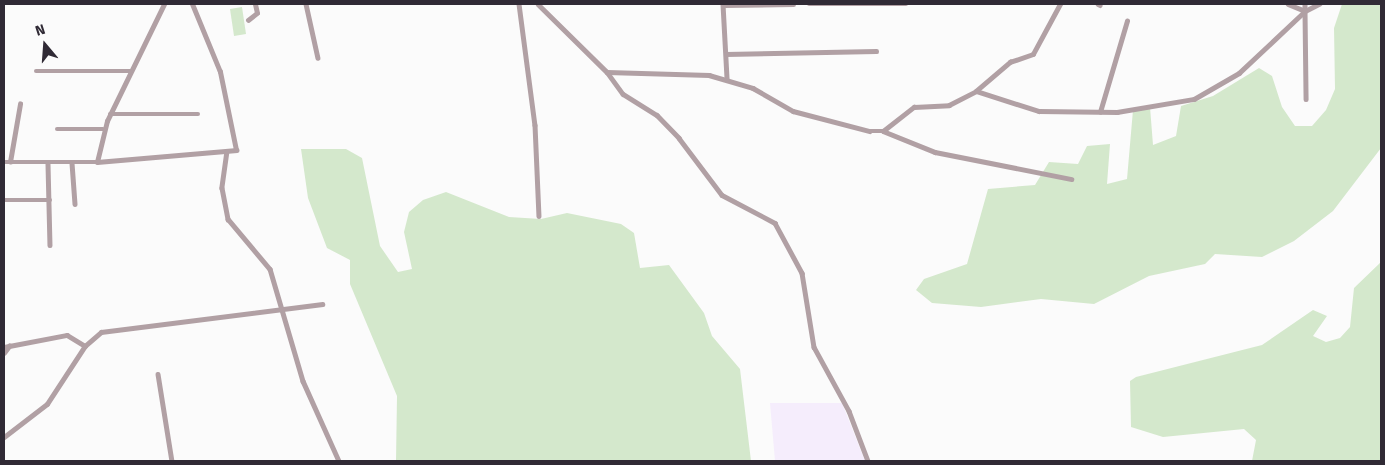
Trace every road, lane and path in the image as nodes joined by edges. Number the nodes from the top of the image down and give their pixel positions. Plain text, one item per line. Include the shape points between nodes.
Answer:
1 (164, 4) edge
2 (192, 4) edge
3 (255, 4) edge
4 (306, 4) edge
5 (519, 4) edge
6 (538, 4) edge
7 (724, 4) edge
8 (793, 4) edge
9 (809, 4) edge
10 (906, 4) edge
11 (1060, 4) edge
12 (1288, 4) edge
13 (1305, 4) edge
14 (1319, 4) edge
15 (1305, 11) junction
16 (248, 20) dead end
17 (1127, 21) dead end
18 (876, 51) dead end
19 (726, 54) junction
20 (318, 58) dead end
21 (131, 70) junction
22 (36, 71) dead end
23 (607, 72) junction
24 (727, 79) junction
25 (976, 91) junction
26 (1306, 99) dead end
27 (20, 104) dead end
28 (1100, 112) junction
29 (110, 114) junction
30 (198, 114) dead end
31 (57, 129) dead end
32 (103, 130) junction
33 (882, 131) junction
34 (227, 151) junction
35 (4, 162) edge
36 (10, 162) junction
37 (97, 162) junction
38 (72, 163) junction
39 (48, 164) junction
40 (1071, 179) dead end
41 (4, 200) edge
42 (50, 200) junction
43 (75, 204) dead end
44 (539, 216) dead end
45 (50, 245) dead end
46 (322, 304) dead end
47 (281, 310) junction
48 (85, 346) junction
49 (6, 347) edge
50 (4, 354) edge
51 (158, 374) dead end
52 (4, 438) edge
53 (172, 461) edge
54 (339, 461) edge
55 (868, 461) edge

1 - 21 street
2 - 34 street via 202,34 214,53 231,116 237,147
3 - 16 street via 257,13
4 - 20 street
5 - 44 street via 535,125
6 - 23 street
7 - 8 street
7 - 19 street
9 - 10 street
11 - 25 street via 1033,54 1010,62
12 - 15 street
13 - 15 street
14 - 15 street
15 - 26 street
15 - 28 street via 1238,73 1208,93
17 - 28 street
18 - 19 street
19 - 24 street
21 - 22 street
21 - 29 street
23 - 24 street via 667,72
23 - 55 street via 623,94 657,115 679,138 722,195 775,223 802,273 814,347 849,411
24 - 33 street via 761,91 793,111 859,130
25 - 28 street via 1039,111
25 - 33 street via 949,105 914,107
27 - 36 street
29 - 30 street
29 - 32 street
31 - 32 street
32 - 37 street
33 - 40 street via 935,152
34 - 37 street
34 - 47 street via 222,188 228,219 270,269
35 - 36 street
36 - 39 street
37 - 38 street
38 - 39 street
38 - 43 street
39 - 42 street
41 - 42 street
42 - 45 street
46 - 47 street
47 - 48 street via 108,330
47 - 54 street via 303,382
48 - 49 street via 66,336
48 - 52 street via 47,404
49 - 50 street
51 - 53 street

